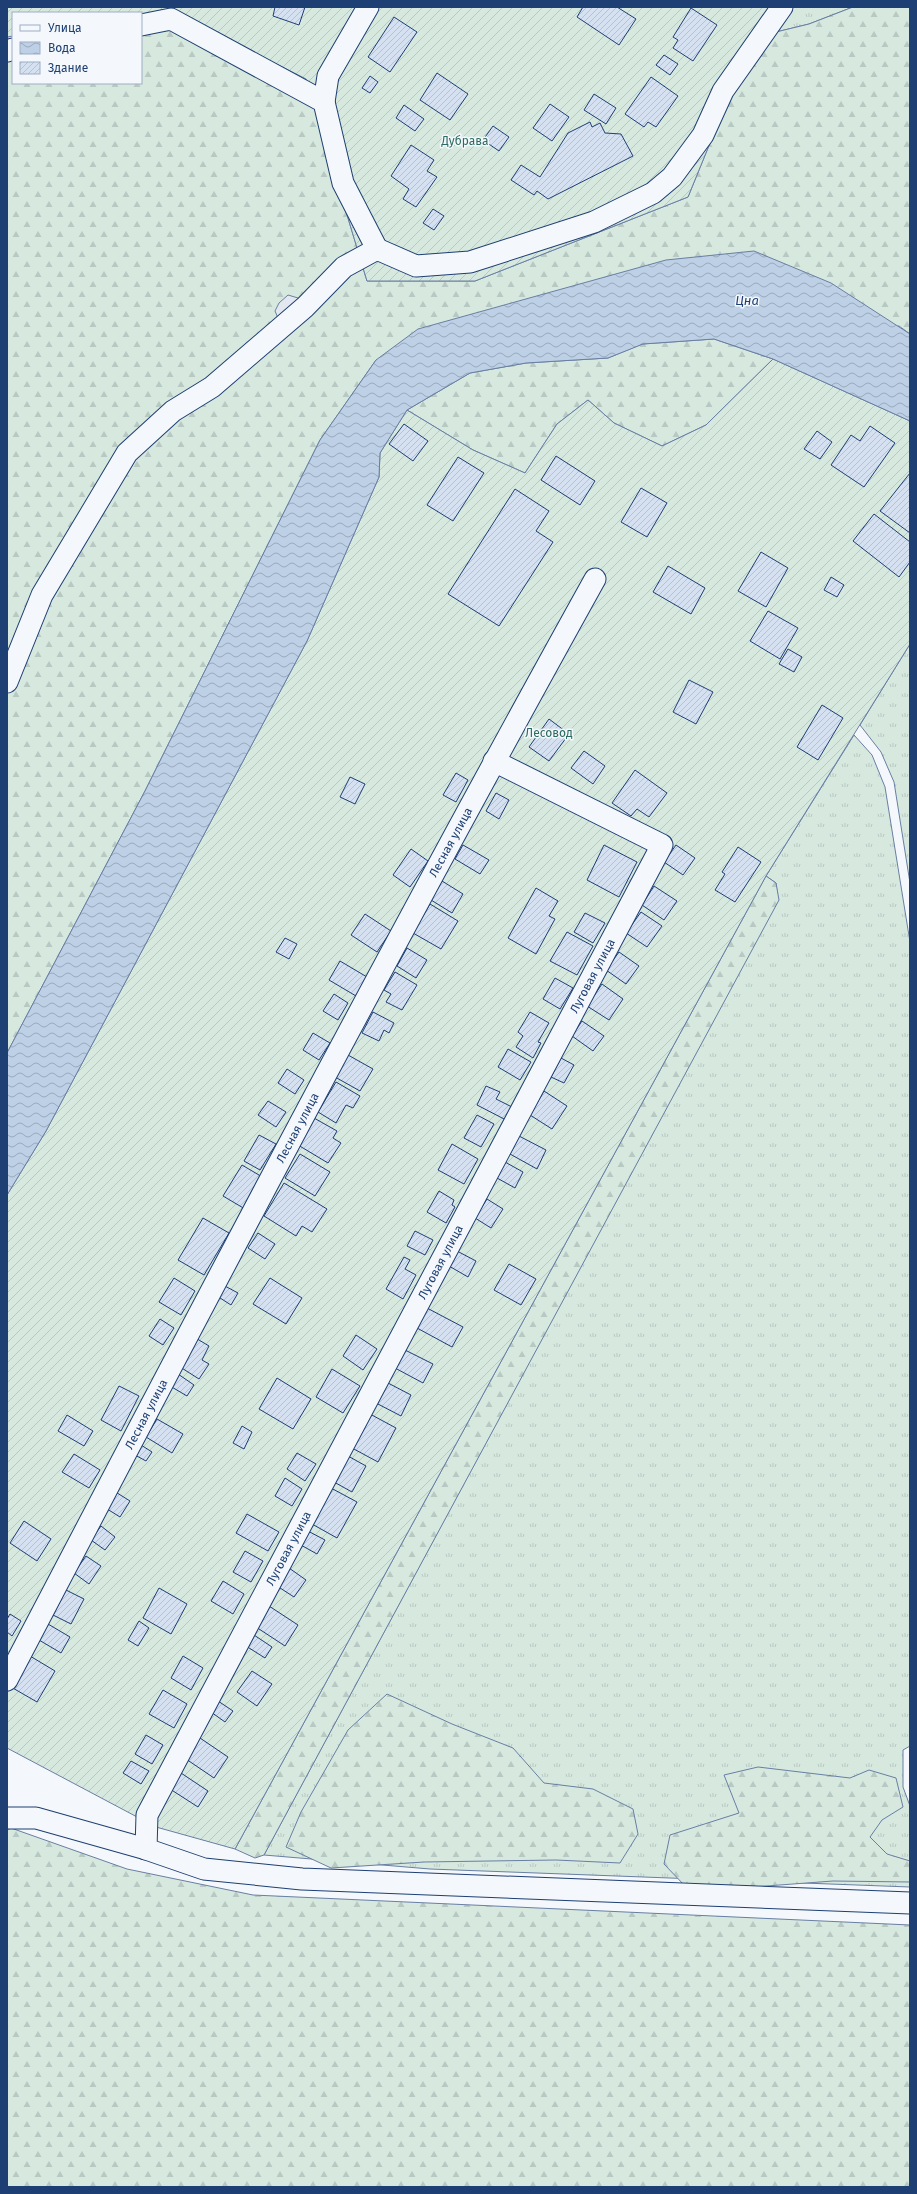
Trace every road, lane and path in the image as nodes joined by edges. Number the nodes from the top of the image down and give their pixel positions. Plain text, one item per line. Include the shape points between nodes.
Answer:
1 (368, 7) edge
2 (782, 7) edge
3 (170, 13) edge
4 (142, 25) edge
5 (324, 102) junction
6 (378, 249) junction
7 (595, 579) dead end
8 (7, 682) edge
9 (494, 761) junction
10 (7, 1680) edge
11 (7, 1818) edge
12 (146, 1849) junction
13 (910, 1903) edge

1 - 5 street via 328,76
2 - 6 street via 723,91 703,135 672,176 653,193 594,222 470,262 416,266
3 - 4 street
3 - 5 street via 171,19
5 - 6 street via 343,183
6 - 8 street via 344,267 305,307 212,387 173,411 127,453 42,595
7 - 9 street, Лесная улица
9 - 10 street, Лесная улица via 214,1282
9 - 12 street, Луговая улица via 662,845 147,1815
11 - 12 street via 36,1818
12 - 13 street via 204,1869 302,1879

